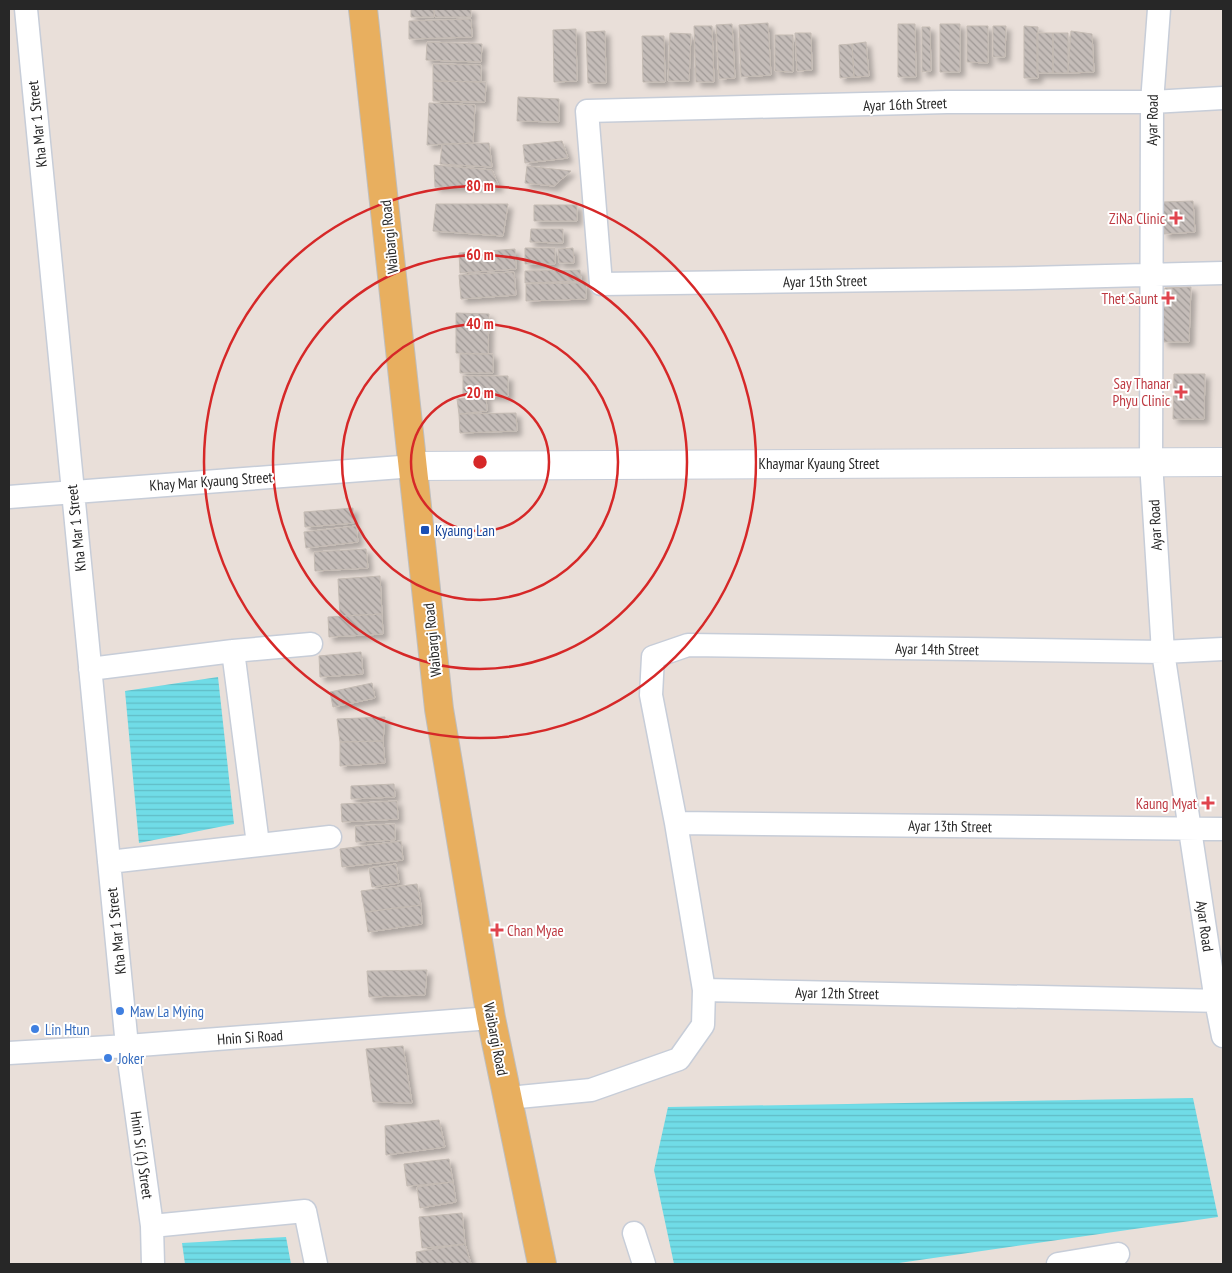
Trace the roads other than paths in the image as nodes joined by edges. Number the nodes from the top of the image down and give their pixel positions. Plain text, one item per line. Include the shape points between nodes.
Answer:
1 (26, 9) edge
2 (363, 9) edge
3 (1159, 9) edge
4 (1223, 98) edge
5 (1152, 102) junction
6 (587, 111) joint
7 (1223, 273) edge
8 (1152, 276) junction
9 (1151, 462) junction
10 (1223, 462) edge
11 (414, 466) junction
12 (72, 492) junction
13 (9, 497) edge
14 (310, 644) dead end
15 (1223, 649) edge
16 (233, 650) junction
17 (1163, 652) junction
18 (90, 669) junction
19 (676, 823) junction
20 (1223, 829) edge
21 (1190, 830) junction
22 (330, 837) dead end
23 (258, 844) junction
24 (109, 862) junction
25 (704, 990) junction
26 (1220, 1001) edge
27 (491, 1018) junction
28 (1223, 1036) edge
29 (127, 1046) junction
30 (9, 1053) edge
31 (508, 1098) junction
32 (152, 1226) junction
33 (634, 1232) dead end
34 (1118, 1254) dead end
35 (153, 1264) edge
36 (316, 1264) edge
37 (542, 1264) edge
38 (644, 1264) edge
39 (1058, 1264) edge

1 - 12 street, Kha Mar 1 Street
2 - 11 main road, Waibargi Road
3 - 5 street, Ayar Road
4 - 5 street, Ayar 16th Street
5 - 6 street, Ayar 16th Street via 947,102
5 - 8 street, Ayar Road
6 - 8 street, Ayar 15th Street via 601,284
7 - 8 street, Ayar 15th Street
8 - 9 street, Ayar Road
9 - 10 street, Khaymar Kyaung Street
9 - 11 street, Khaymar Kyaung Street
9 - 17 street, Ayar Road
11 - 12 street, Khay Mar Kyaung Street
11 - 27 main road, Waibargi Road via 440,709
12 - 13 street, Khay Mar Kyaung Street
12 - 18 street, Kha Mar 1 Street
14 - 16 street
15 - 17 street, Ayar 14th Street
16 - 18 street
16 - 23 street
17 - 19 street, Ayar 14th Street via 688,645 653,657 651,695
17 - 21 street, Ayar Road
18 - 24 street, Kha Mar 1 Street
19 - 21 street, Ayar 13th Street
19 - 25 street
20 - 21 street, Ayar 13th Street
21 - 26 street, Ayar Road
22 - 23 street
23 - 24 street
24 - 29 street, Kha Mar 1 Street
25 - 26 street, Ayar 12th Street
25 - 31 street via 702,1026 679,1059 590,1090
26 - 28 street, Ayar Road
27 - 29 street, Hnin Si Road
27 - 31 main road, Waibargi Road
29 - 30 street, Hnin Si Road
29 - 32 street, Hnin Si (1) Street
31 - 37 main road, Waibargi Road
32 - 35 street, Hnin Si (1) Street
32 - 36 street via 305,1211
33 - 38 street
34 - 39 street

